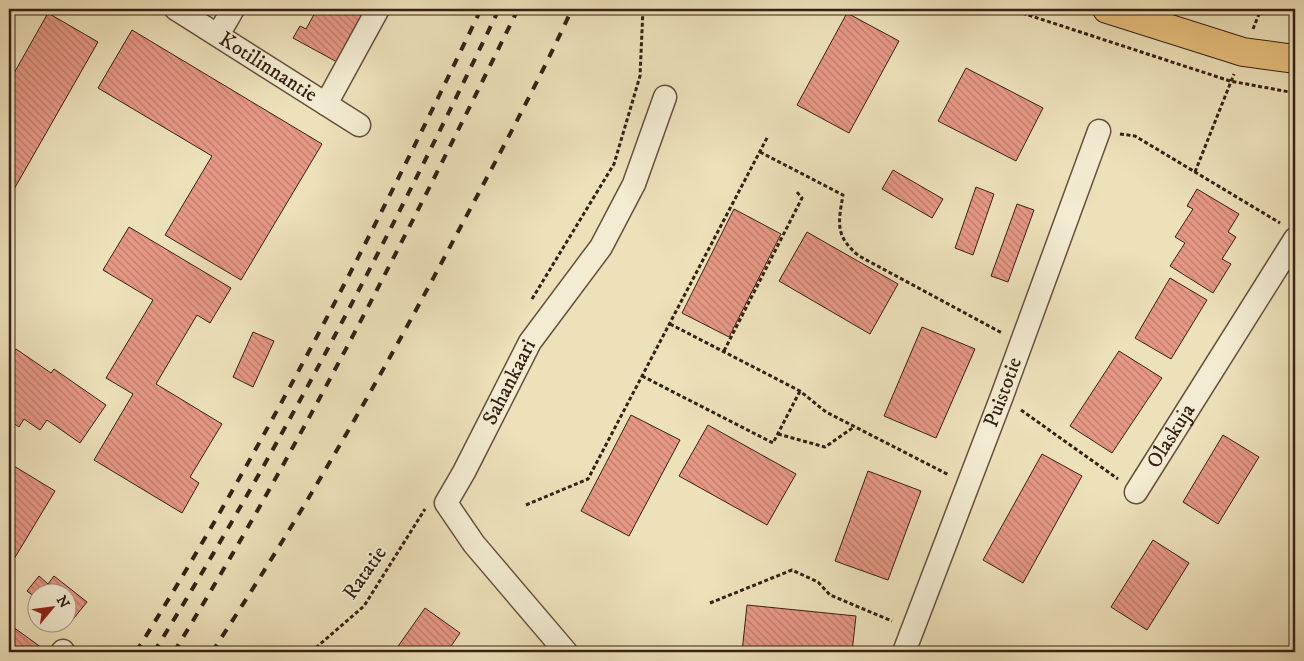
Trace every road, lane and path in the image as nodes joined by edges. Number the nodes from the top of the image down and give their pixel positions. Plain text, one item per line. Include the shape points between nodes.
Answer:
1 (176, 9) edge
2 (233, 9) edge
3 (378, 9) edge
4 (643, 9) edge
5 (1010, 9) edge
6 (1107, 9) edge
7 (218, 35) junction
8 (1295, 59) edge
9 (640, 76) dead end
10 (1230, 81) junction
11 (1295, 93) edge
12 (665, 97) dead end
13 (326, 104) junction
14 (359, 125) dead end
15 (1099, 132) joint
16 (768, 136) dead end
17 (760, 152) junction
18 (1195, 172) junction
19 (796, 191) dead end
20 (1291, 233) edge
21 (670, 324) junction
22 (1021, 344) junction
23 (724, 351) junction
24 (642, 376) junction
25 (800, 391) junction
26 (1002, 396) junction
27 (854, 427) junction
28 (778, 434) junction
29 (968, 484) junction
30 (1136, 492) joint
31 (526, 505) dead end
32 (426, 508) dead end
33 (710, 603) dead end
34 (912, 630) junction
35 (311, 652) edge
36 (566, 652) edge
37 (904, 652) edge

1 - 7 street, Kotilinnantie
2 - 7 street
3 - 13 street
4 - 9 path
5 - 10 path
6 - 8 main road via 1243,52
7 - 13 street, Kotilinnantie
10 - 11 path
10 - 18 path
12 - 36 street, Sahankaari via 634,184 605,240 530,342 446,503 474,544
13 - 14 street, Kotilinnantie
15 - 18 path via 1135,136
15 - 22 street, Puistotie
16 - 17 path
17 - 21 path
17 - 22 path via 843,195 840,234 859,256
18 - 20 path
19 - 23 path via 802,198
20 - 30 street, Olaskuja
21 - 23 path
21 - 24 path
22 - 26 street, Puistotie
23 - 25 path
24 - 28 path via 773,443
24 - 31 path via 588,479
25 - 27 path via 826,412
25 - 28 path
26 - 29 street, Puistotie
26 - 30 path, Olaskuja
27 - 28 path via 825,448
27 - 29 path
29 - 34 street, Puistotie
32 - 35 path, Ratatie via 364,606
33 - 34 path via 792,570 818,582 830,595
34 - 37 street, Puistotie

